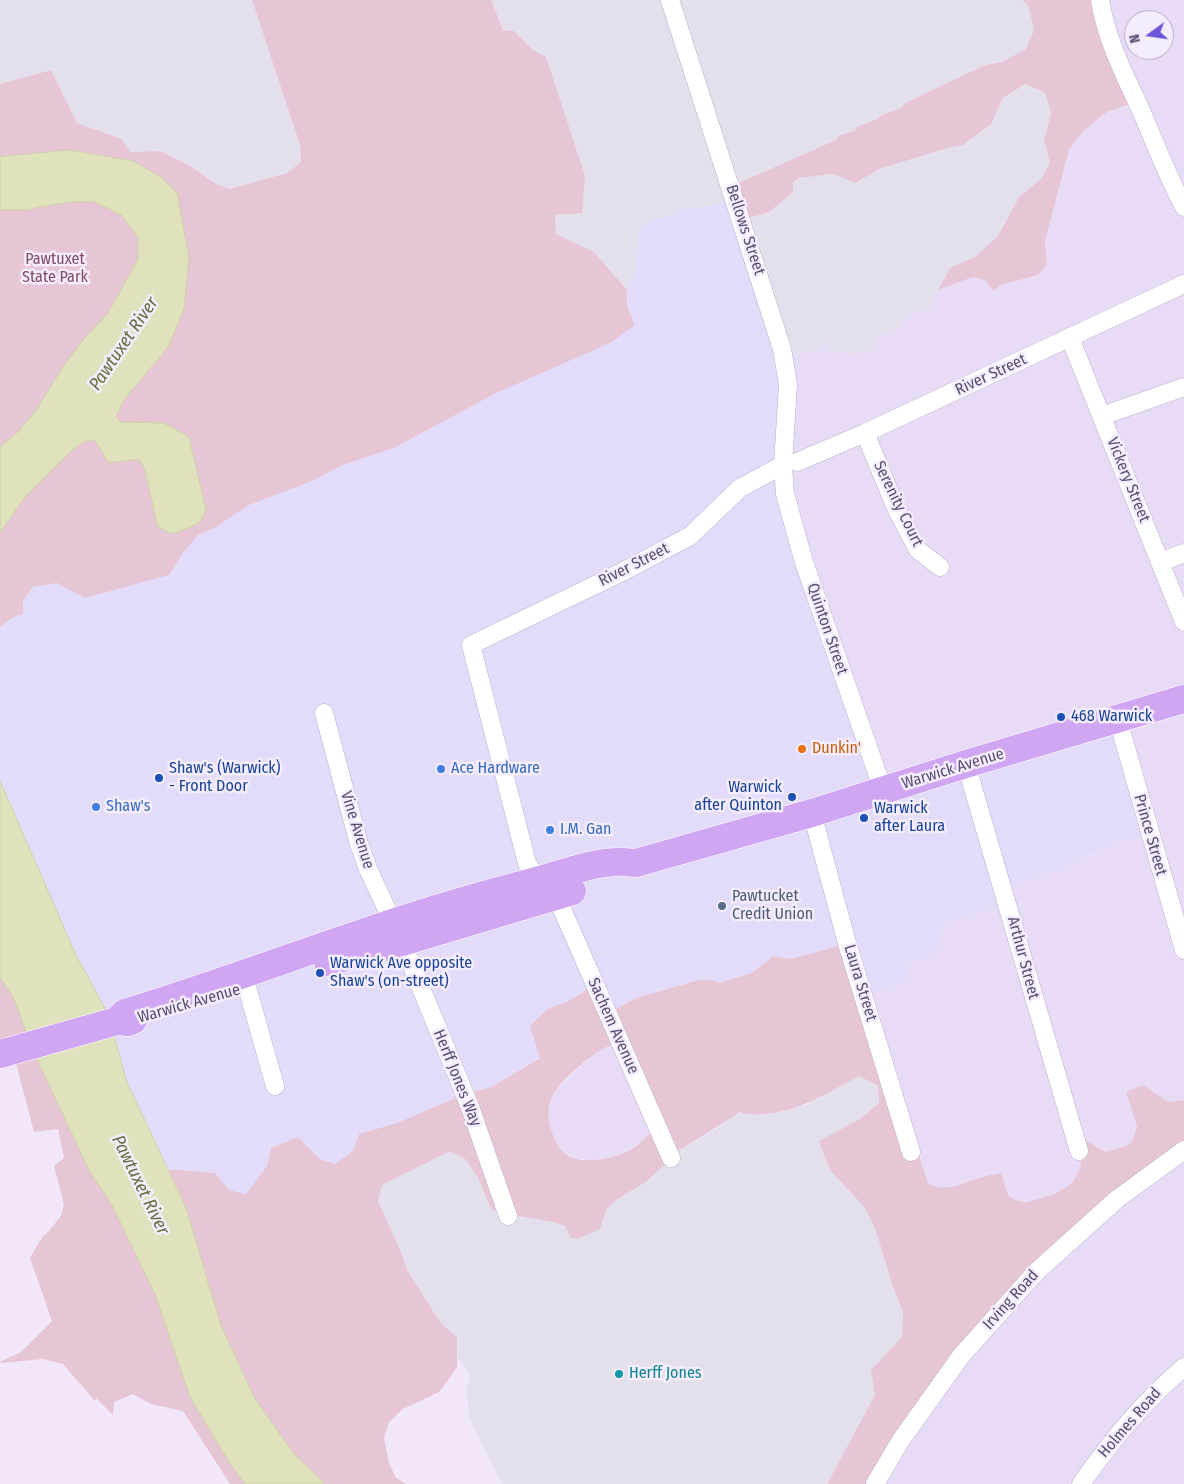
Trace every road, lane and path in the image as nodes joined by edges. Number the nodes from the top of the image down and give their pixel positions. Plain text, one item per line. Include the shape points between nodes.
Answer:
1 (670, 0) edge
2 (1100, 0) edge
3 (1184, 207) edge
4 (1184, 284) edge
5 (1070, 338) junction
6 (1184, 387) edge
7 (1102, 416) junction
8 (865, 434) junction
9 (790, 463) junction
10 (1184, 553) edge
11 (1161, 562) junction
12 (940, 567) dead end
13 (1184, 622) edge
14 (471, 645) joint
15 (1184, 699) edge
16 (324, 713) dead end
17 (1118, 720) junction
18 (966, 764) junction
19 (883, 790) junction
20 (812, 813) junction
21 (546, 888) junction
22 (397, 932) junction
23 (1184, 950) edge
24 (247, 987) junction
25 (114, 1021) junction
26 (10, 1051) edge
27 (276, 1086) dead end
28 (1184, 1150) edge
29 (1079, 1151) dead end
30 (911, 1152) dead end
31 (671, 1158) dead end
32 (508, 1216) dead end
33 (1184, 1367) edge
34 (875, 1484) edge
35 (1081, 1484) edge

1 - 9 street, Bellows Street via 782,349 788,384
2 - 3 street via 1118,60
4 - 5 street, River Street
5 - 7 street, Vickery Street
5 - 8 street, River Street
6 - 7 street
7 - 11 street, Vickery Street
8 - 9 street, River Street
8 - 12 street, Serenity Court via 896,508 918,550
9 - 14 street, River Street via 740,488 690,536
9 - 19 street, Quinton Street via 785,494 804,562
10 - 11 street
11 - 13 street, Vickery Street
14 - 21 street, Sachem Avenue via 527,863
15 - 17 main road, Warwick Avenue
16 - 22 street, Vine Avenue via 359,844
17 - 18 main road, Warwick Avenue
17 - 23 street, Prince Street
18 - 19 main road, Warwick Avenue
18 - 29 street, Arthur Street
19 - 20 main road, Warwick Avenue
20 - 21 main road, Warwick Avenue via 636,863 592,866
20 - 30 street, Laura Street via 847,943
21 - 22 main road, Warwick Avenue via 495,891
21 - 31 street, Sachem Avenue via 562,909
22 - 24 main road, Warwick Avenue via 310,967
22 - 25 main road, Warwick Avenue via 307,952 125,1012
22 - 32 street, Herff Jones Way via 470,1107
24 - 25 main road, Warwick Avenue via 128,1022
24 - 27 street
25 - 26 main road
28 - 34 street, Irving Road via 1116,1200 1036,1272 961,1356 901,1440
33 - 35 street, Holmes Road via 1161,1387

